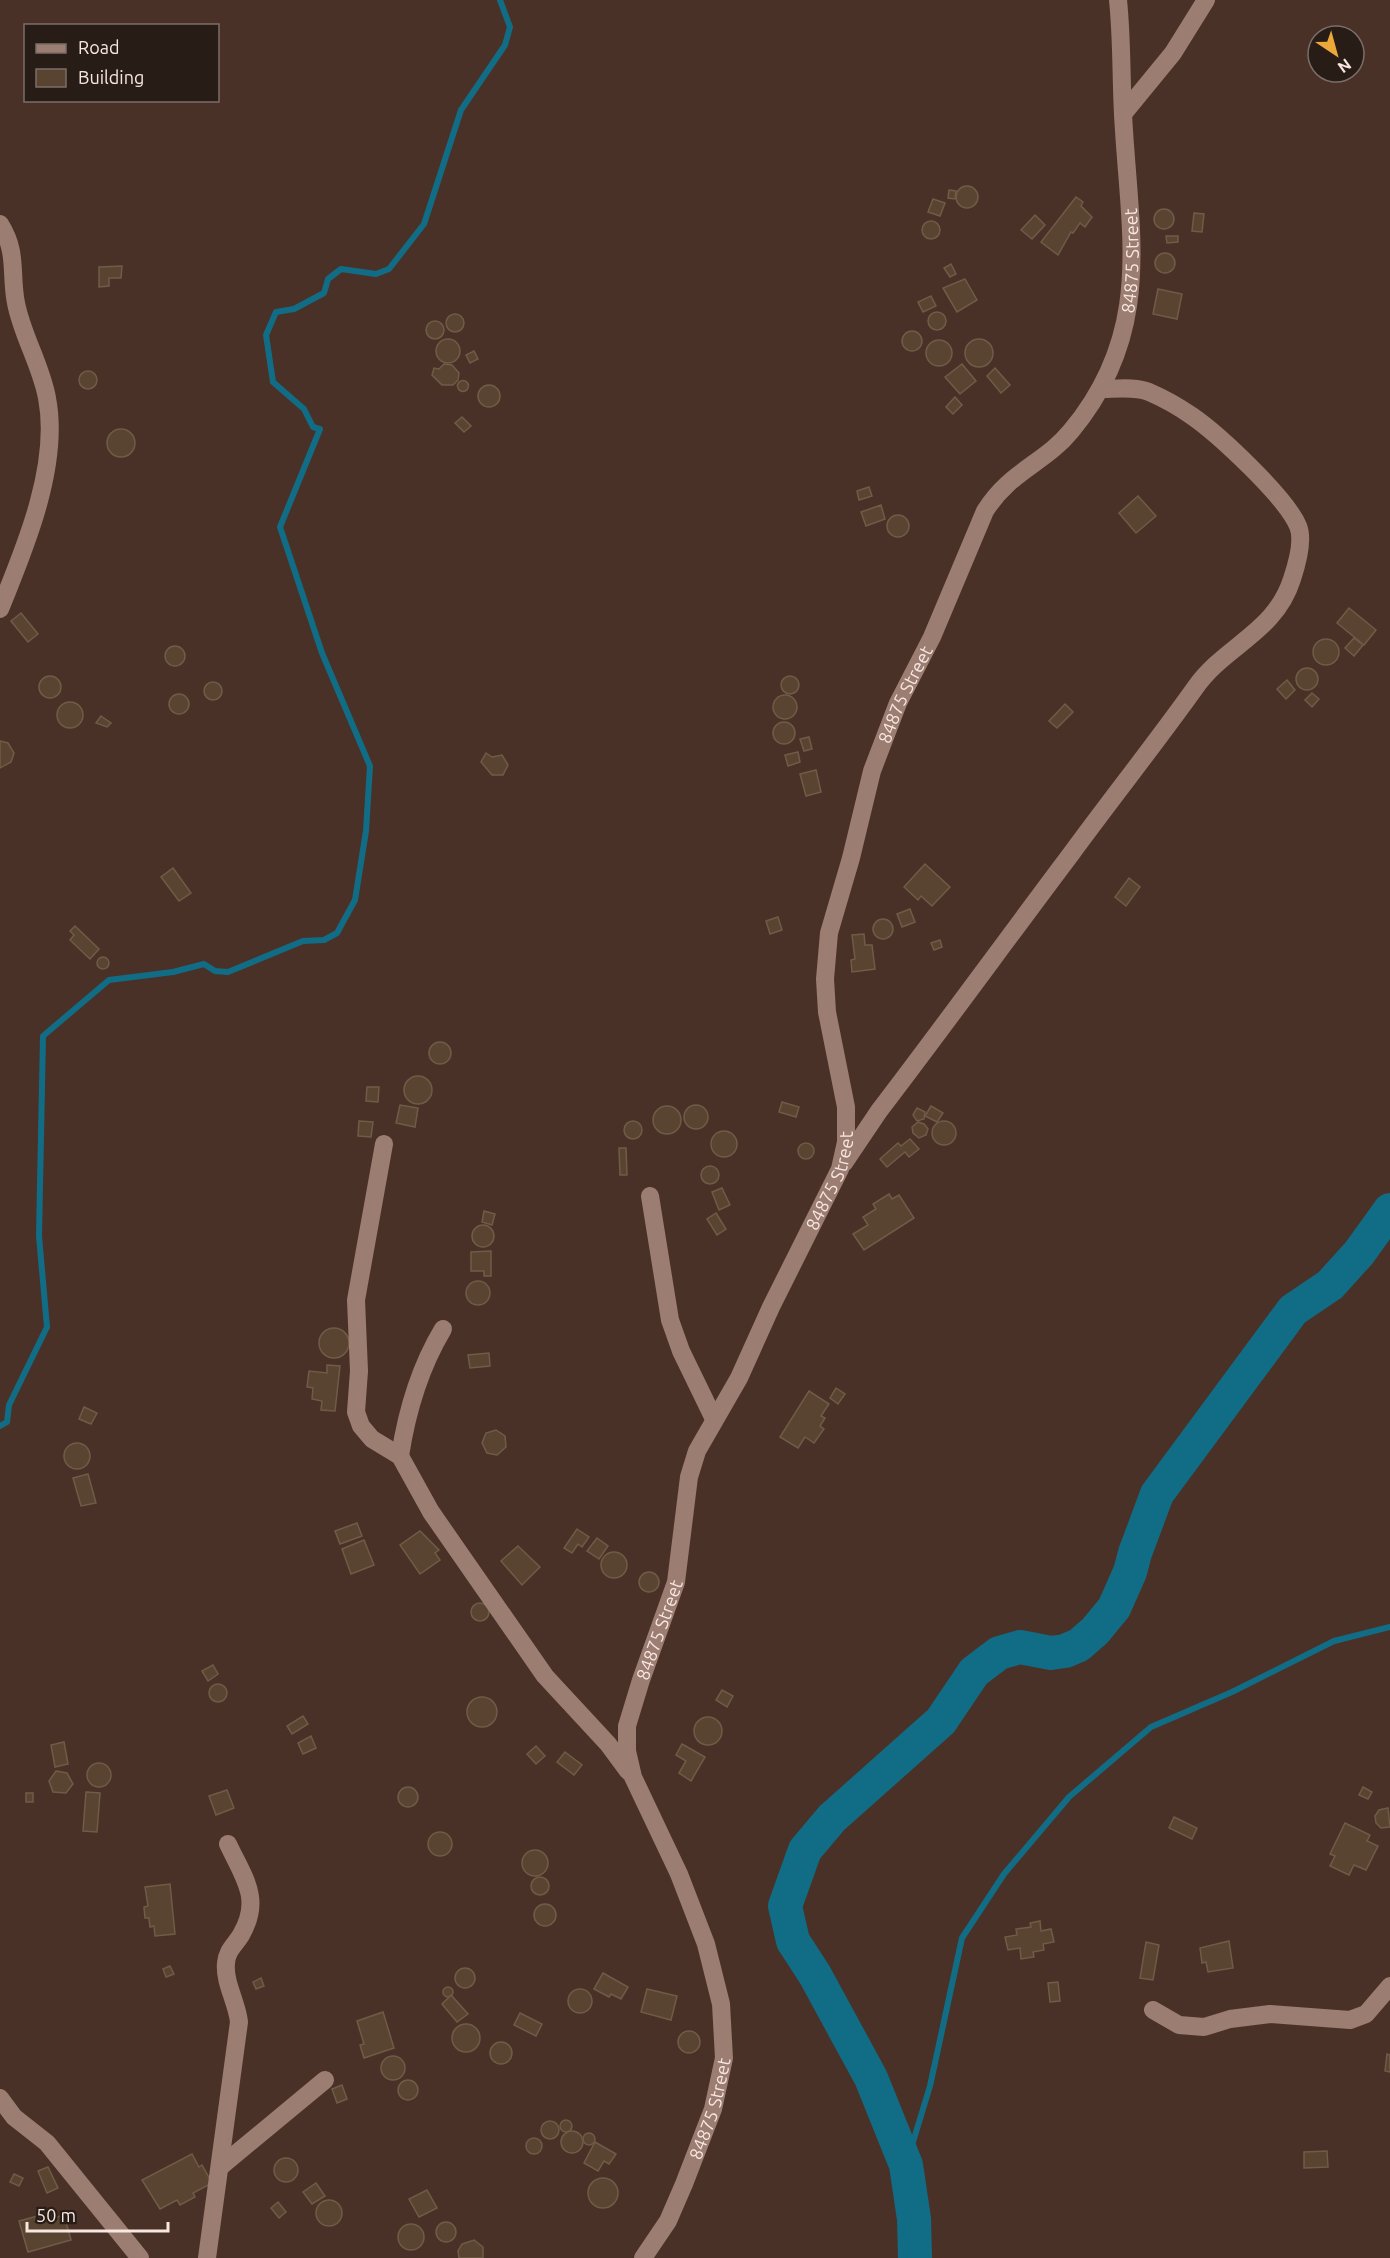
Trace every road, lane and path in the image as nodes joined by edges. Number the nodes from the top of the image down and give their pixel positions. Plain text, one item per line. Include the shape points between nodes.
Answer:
1 (1118, 0) edge
2 (1206, 0) edge
3 (1123, 114) junction
4 (0, 224) edge
5 (1100, 389) junction
6 (0, 609) edge
7 (384, 1144) dead end
8 (840, 1170) junction
9 (650, 1196) dead end
10 (443, 1329) dead end
11 (714, 1419) junction
12 (400, 1456) junction
13 (633, 1777) junction
14 (228, 1844) dead end
15 (1390, 1986) edge
16 (1153, 2010) dead end
17 (325, 2080) dead end
18 (0, 2098) edge
19 (220, 2167) junction
20 (140, 2258) edge
21 (207, 2258) edge
22 (643, 2258) edge

1 - 3 street, 84875 Street
2 - 3 street via 1173,53
3 - 5 street, 84875 Street via 1133,274 1124,334
4 - 6 street via 9,238 14,260 16,303 48,399 49,435 43,484
5 - 8 street, 84875 Street via 1071,432 997,492 985,511 932,637 898,703 872,771 829,933 826,968 827,1012 846,1107 846,1142
5 - 8 street via 1146,391 1193,416 1262,481 1287,507 1299,528 1292,580 1278,609 1196,686
7 - 12 street via 356,1300 356,1413 372,1439
8 - 11 street, 84875 Street via 739,1378
9 - 11 street via 670,1320
10 - 12 street via 416,1382
11 - 13 street, 84875 Street via 697,1451 690,1477 676,1582 627,1726
12 - 13 street via 431,1512 534,1660
13 - 22 street, 84875 Street via 679,1874 706,1944 721,2004 724,2058 713,2109 684,2184 668,2221
14 - 19 street via 251,1894 251,1917 226,1959 226,1977 239,2022
15 - 16 street via 1366,2014 1350,2020 1270,2014 1204,2027 1179,2025
17 - 19 street
18 - 20 street via 14,2116 47,2143
19 - 21 street

